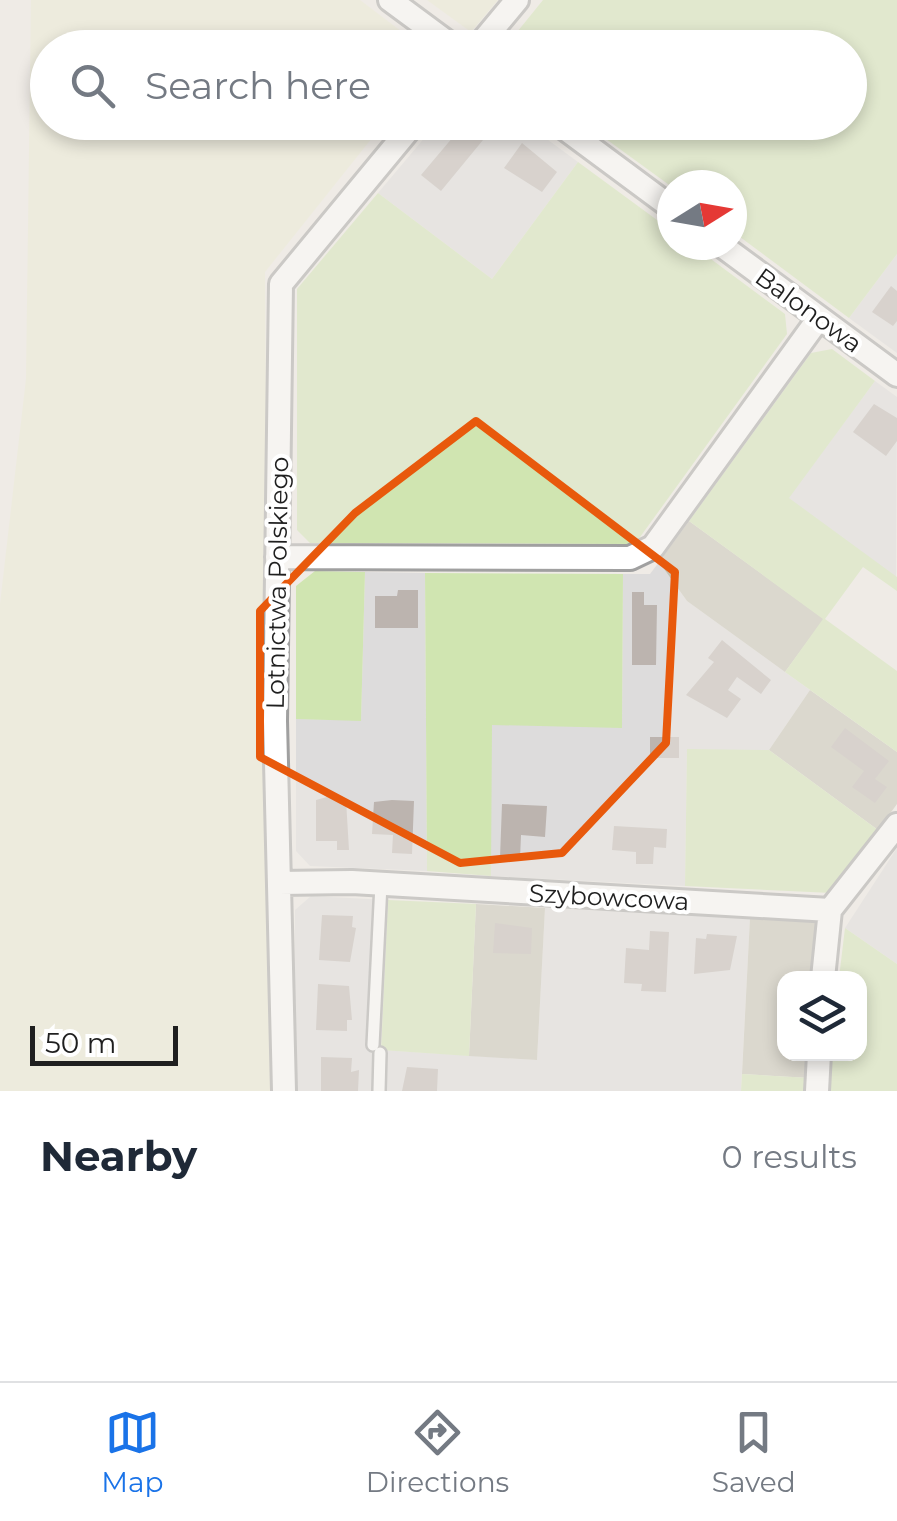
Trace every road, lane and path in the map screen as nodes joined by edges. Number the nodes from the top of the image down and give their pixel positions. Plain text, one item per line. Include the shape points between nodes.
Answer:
1 (390, 0) edge
2 (517, 0) edge
3 (431, 30) edge
4 (492, 30) edge
5 (400, 140) edge
6 (580, 140) edge
7 (657, 197) edge
8 (741, 260) edge
9 (819, 318) junction
10 (897, 375) edge
11 (278, 557) junction
12 (897, 824) edge
13 (279, 883) junction
14 (381, 884) junction
15 (830, 910) junction
16 (825, 971) edge
17 (819, 1061) edge
18 (284, 1091) edge
19 (379, 1091) edge
20 (817, 1091) edge

1 - 3 street
2 - 4 street
5 - 11 street, Lotnictwa Polskiego via 281,284
6 - 7 street
8 - 9 street, Balonowa
9 - 10 street, Balonowa
9 - 11 street via 654,548 630,558
11 - 13 street, Lotnictwa Polskiego
12 - 15 street
13 - 14 street, Szybowcowa
13 - 18 street, Lotnictwa Polskiego
14 - 15 street, Szybowcowa
14 - 19 lane
15 - 16 street
17 - 20 street

